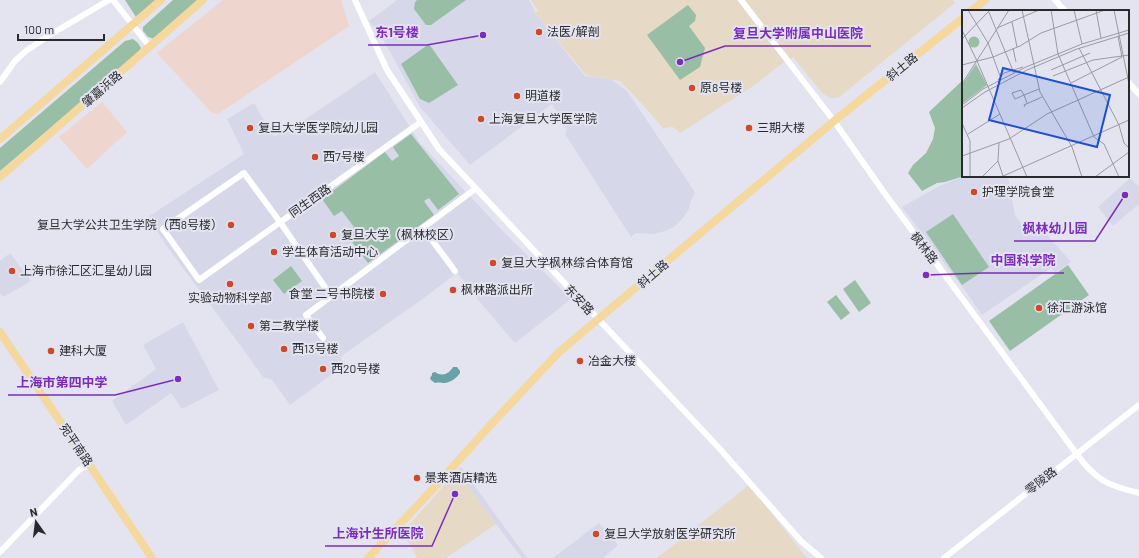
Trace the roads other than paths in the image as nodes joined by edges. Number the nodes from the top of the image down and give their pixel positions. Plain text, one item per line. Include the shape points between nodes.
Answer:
1 (109, 0) edge
2 (113, 0) edge
3 (161, 0) edge
4 (203, 0) edge
5 (355, 0) edge
6 (741, 0) edge
7 (985, 0) edge
8 (1055, 0) edge
9 (972, 10) edge
10 (1064, 10) edge
11 (962, 19) edge
12 (132, 24) junction
13 (150, 47) junction
14 (0, 82) edge
15 (1129, 83) edge
16 (1139, 94) edge
17 (834, 121) junction
18 (421, 122) junction
19 (0, 139) edge
20 (0, 178) edge
21 (475, 189) junction
22 (280, 222) junction
23 (423, 228) junction
24 (455, 271) dead end
25 (330, 296) junction
26 (598, 320) junction
27 (0, 332) edge
28 (322, 338) dead end
29 (1139, 405) edge
30 (1077, 453) junction
31 (88, 465) junction
32 (1139, 493) edge
33 (0, 552) edge
34 (152, 558) edge
35 (368, 558) edge
36 (821, 558) edge
37 (944, 558) edge

1 - 14 street via 26,51 15,61
2 - 12 street
3 - 12 main road
4 - 13 main road, 肇嘉浜路
5 - 18 street, 东安路 via 387,70
6 - 17 street, 枫林路
7 - 9 main road
8 - 10 street
11 - 17 main road, 斜土路
12 - 13 street
12 - 19 main road
13 - 20 main road, 肇嘉浜路
15 - 16 street
17 - 26 main road, 斜土路
17 - 30 street, 枫林路
18 - 21 street, 东安路 via 439,150
18 - 22 street, 同生西路
21 - 23 street
21 - 26 street, 东安路
22 - 22 street, 同生西路 via 198,280 163,229 244,173
22 - 25 street
23 - 24 street
23 - 25 street
25 - 28 street via 306,315
26 - 35 main road, 斜土路 via 559,352
26 - 36 street, 东安路 via 719,448 801,541
27 - 31 main road, 宛平南路
29 - 30 street, 零陵路
30 - 32 street, 枫林路 via 1088,468 1104,481
30 - 37 street, 零陵路
31 - 33 street via 79,470
31 - 34 main road, 宛平南路

